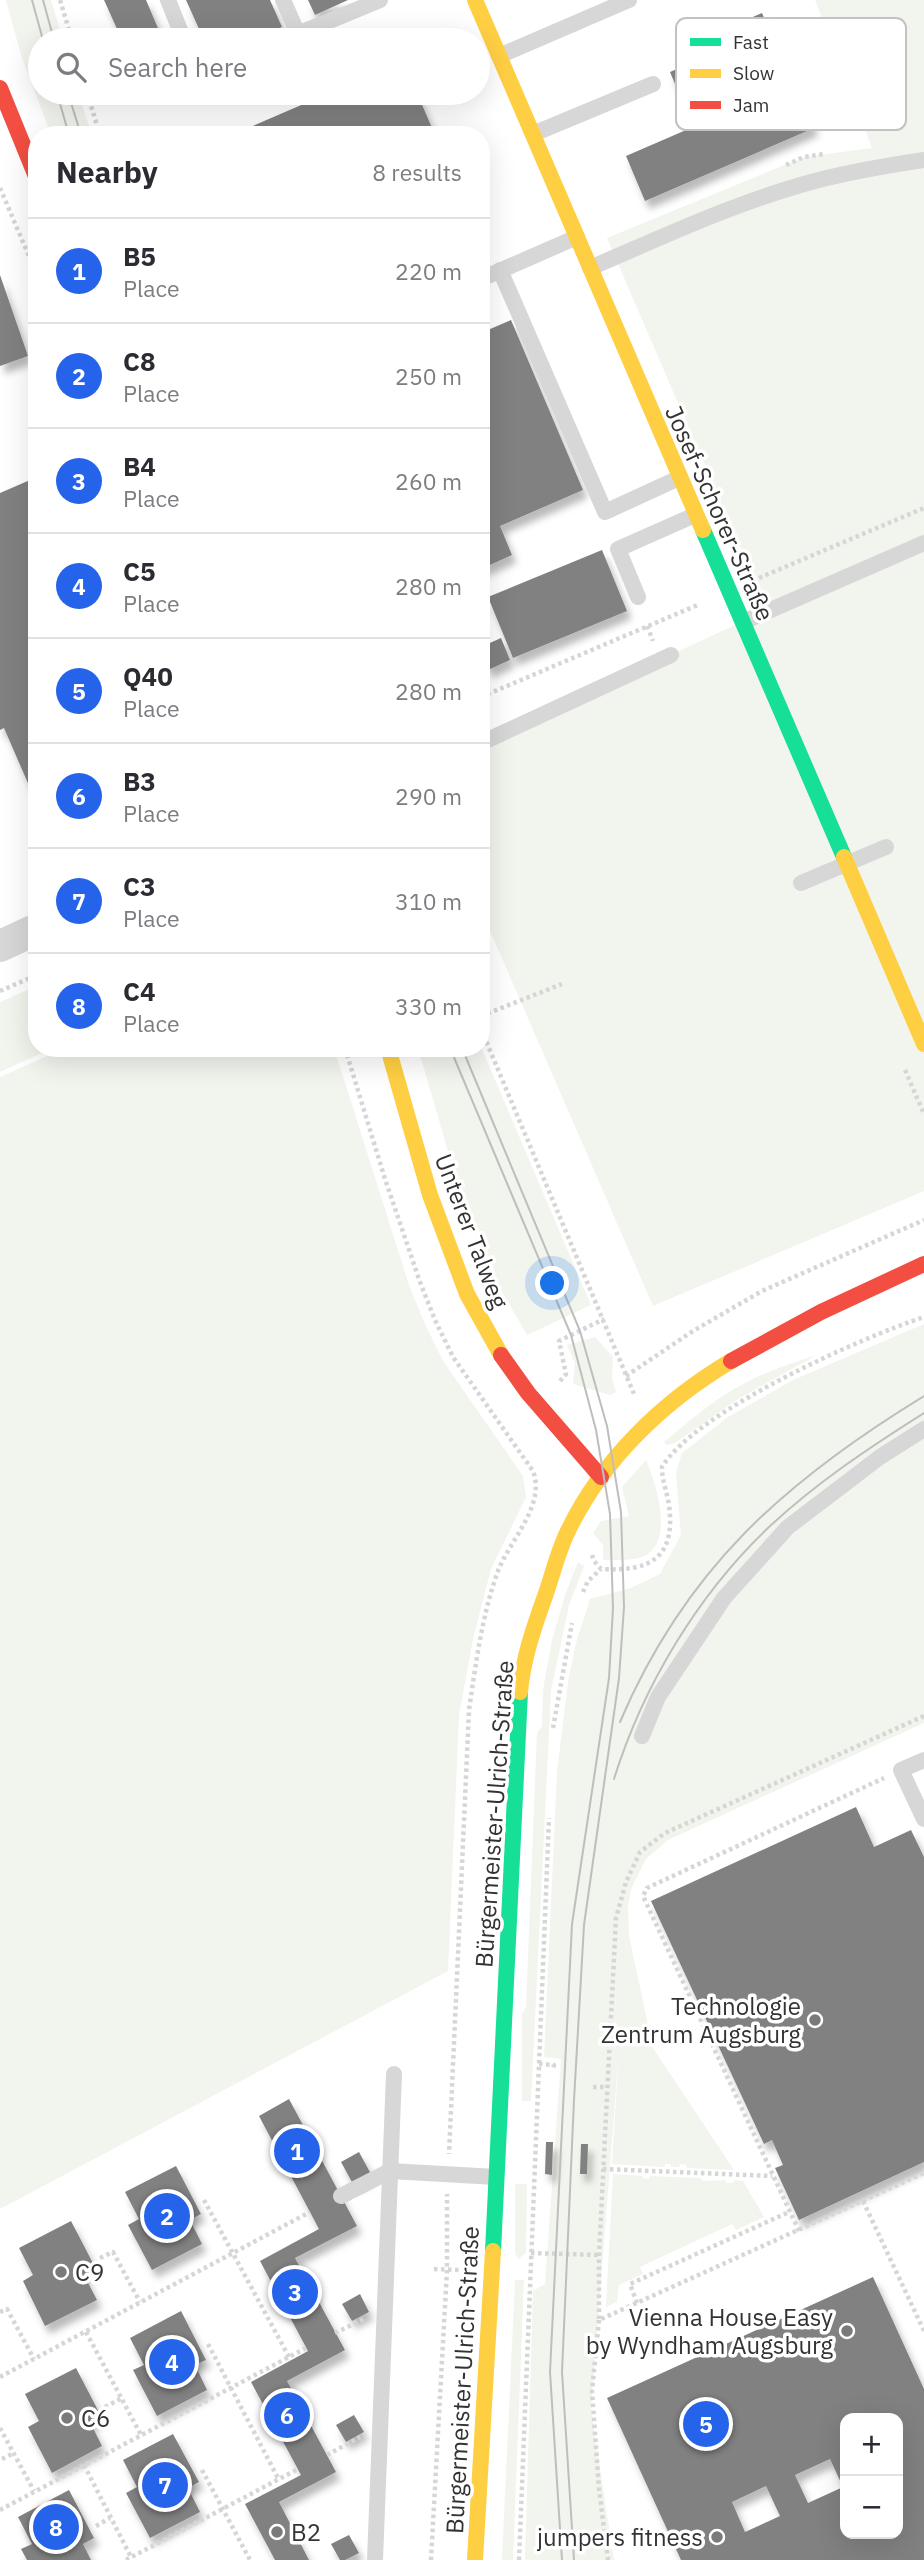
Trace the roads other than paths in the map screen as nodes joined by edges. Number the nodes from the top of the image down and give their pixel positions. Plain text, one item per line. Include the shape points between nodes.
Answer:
1 (168, 0) edge
2 (283, 0) edge
3 (380, 0) edge
4 (475, 0) edge
5 (629, 0) edge
6 (179, 28) edge
7 (288, 28) edge
8 (312, 28) edge
9 (487, 28) edge
10 (490, 35) edge
11 (499, 56) junction
12 (653, 84) dead end
13 (0, 88) edge
14 (533, 134) junction
15 (28, 157) edge
16 (924, 160) edge
17 (577, 237) junction
18 (590, 268) junction
19 (500, 270) junction
20 (490, 275) edge
21 (679, 478) junction
22 (695, 514) junction
23 (924, 543) edge
24 (638, 597) dead end
25 (743, 622) junction
26 (671, 655) dead end
27 (490, 739) edge
28 (887, 847) dead end
29 (846, 864) junction
30 (801, 883) dead end
31 (28, 933) edge
32 (0, 946) edge
33 (924, 1044) edge
34 (391, 1057) edge
35 (924, 1264) edge
36 (924, 1429) edge
37 (601, 1477) junction
38 (642, 1736) dead end
39 (924, 1760) edge
40 (924, 1819) edge
41 (394, 2074) dead end
42 (390, 2171) junction
43 (496, 2177) junction
44 (341, 2196) dead end
45 (375, 2560) edge
46 (475, 2560) edge

1 - 6 lane
2 - 7 lane
3 - 8 lane
4 - 9 street, Josef-Schorer-Straße
5 - 11 lane
10 - 11 street, Josef-Schorer-Straße
11 - 14 street, Josef-Schorer-Straße
12 - 14 lane
13 - 15 street
14 - 17 street, Josef-Schorer-Straße
16 - 18 lane via 803,184 727,210
17 - 18 street, Josef-Schorer-Straße
17 - 19 lane
18 - 21 street, Josef-Schorer-Straße
19 - 20 lane
19 - 21 lane via 605,512
21 - 22 street, Josef-Schorer-Straße
22 - 24 lane via 618,548
22 - 25 street, Josef-Schorer-Straße
23 - 25 lane
25 - 29 street, Josef-Schorer-Straße
26 - 27 lane
28 - 29 lane
29 - 30 lane
29 - 33 street, Josef-Schorer-Straße
31 - 32 street
34 - 37 street, Unterer Talweg via 430,1195 467,1294 501,1356 528,1393
35 - 37 street, Bürgermeister-Ulrich-Straße via 740,1354 648,1424
36 - 38 lane via 788,1527 724,1598 658,1697
37 - 43 street, Bürgermeister-Ulrich-Straße via 568,1531 525,1658
39 - 40 lane via 901,1770
41 - 42 lane
42 - 43 lane
42 - 44 lane
42 - 45 lane
43 - 46 street, Bürgermeister-Ulrich-Straße

